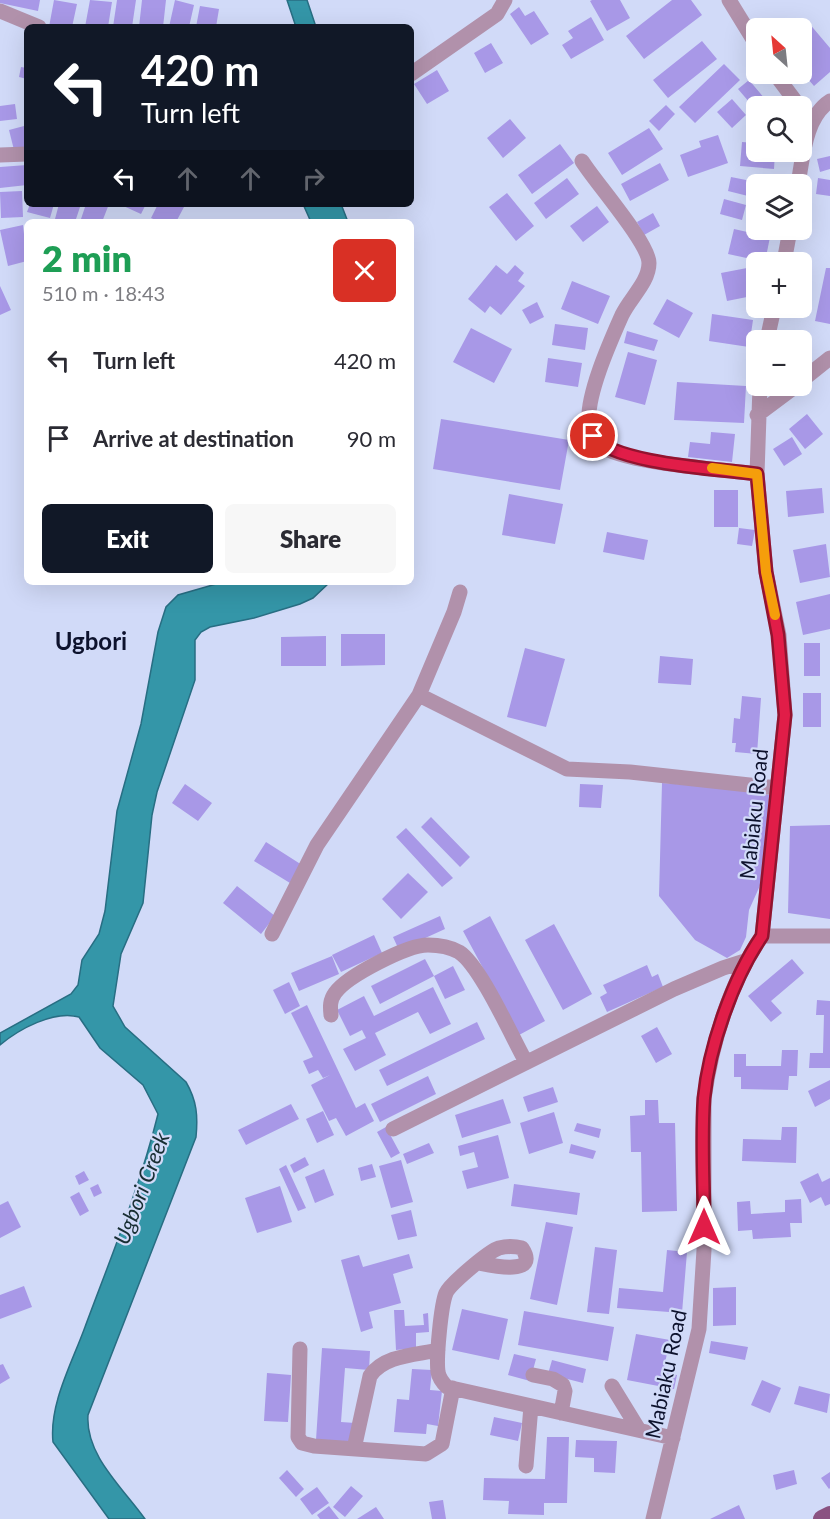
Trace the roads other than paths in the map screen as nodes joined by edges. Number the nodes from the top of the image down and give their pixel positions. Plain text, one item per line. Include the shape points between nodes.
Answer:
1 (505, 0) edge
2 (729, 0) edge
3 (0, 11) edge
4 (32, 24) edge
5 (746, 28) edge
6 (414, 72) edge
7 (830, 101) edge
8 (812, 124) edge
9 (24, 154) edge
10 (0, 155) edge
11 (582, 161) dead end
12 (830, 358) edge
13 (812, 372) edge
14 (759, 396) edge
15 (783, 396) edge
16 (757, 415) junction
17 (757, 474) junction
18 (460, 592) dead end
19 (419, 695) junction
20 (777, 788) junction
21 (272, 934) dead end
22 (762, 936) junction
23 (830, 936) edge
24 (745, 961) junction
25 (331, 1015) dead end
26 (526, 1062) junction
27 (393, 1129) dead end
28 (479, 1263) dead end
29 (300, 1349) dead end
30 (438, 1350) junction
31 (533, 1375) dead end
32 (612, 1386) dead end
33 (453, 1388) junction
34 (531, 1406) junction
35 (561, 1413) junction
36 (639, 1430) junction
37 (673, 1438) junction
38 (354, 1449) junction
39 (526, 1466) dead end
40 (830, 1515) edge
41 (653, 1519) edge
42 (822, 1519) edge

1 - 6 street via 497,14
2 - 5 street
3 - 4 street
7 - 8 street via 819,108
9 - 10 street
11 - 17 street via 641,242 649,263 605,354 588,423 593,436 614,452
12 - 13 street
14 - 16 street, Mabiaku Road
15 - 16 street
16 - 17 street, Mabiaku Road
17 - 20 street, Mabiaku Road via 766,572 783,680 785,715
18 - 19 street
19 - 20 street via 567,769
19 - 21 street via 317,845
20 - 22 street, Mabiaku Road
22 - 23 street
22 - 24 street, Mabiaku Road
24 - 26 street via 674,988
24 - 37 street, Mabiaku Road via 717,1038 706,1088 700,1320
25 - 26 street via 330,1002 353,978 405,950 426,945 445,947 460,953 475,969
26 - 27 street
28 - 30 street via 446,1293
29 - 38 street via 298,1437 302,1443 314,1446
30 - 33 street via 438,1373 447,1387
30 - 38 street via 397,1358 374,1369
31 - 35 street via 563,1385
32 - 36 street
33 - 34 street
33 - 38 street via 442,1444 437,1450 426,1454
34 - 35 street
34 - 39 street
35 - 36 street
36 - 37 street
37 - 41 street, Mabiaku Road
40 - 42 main road

